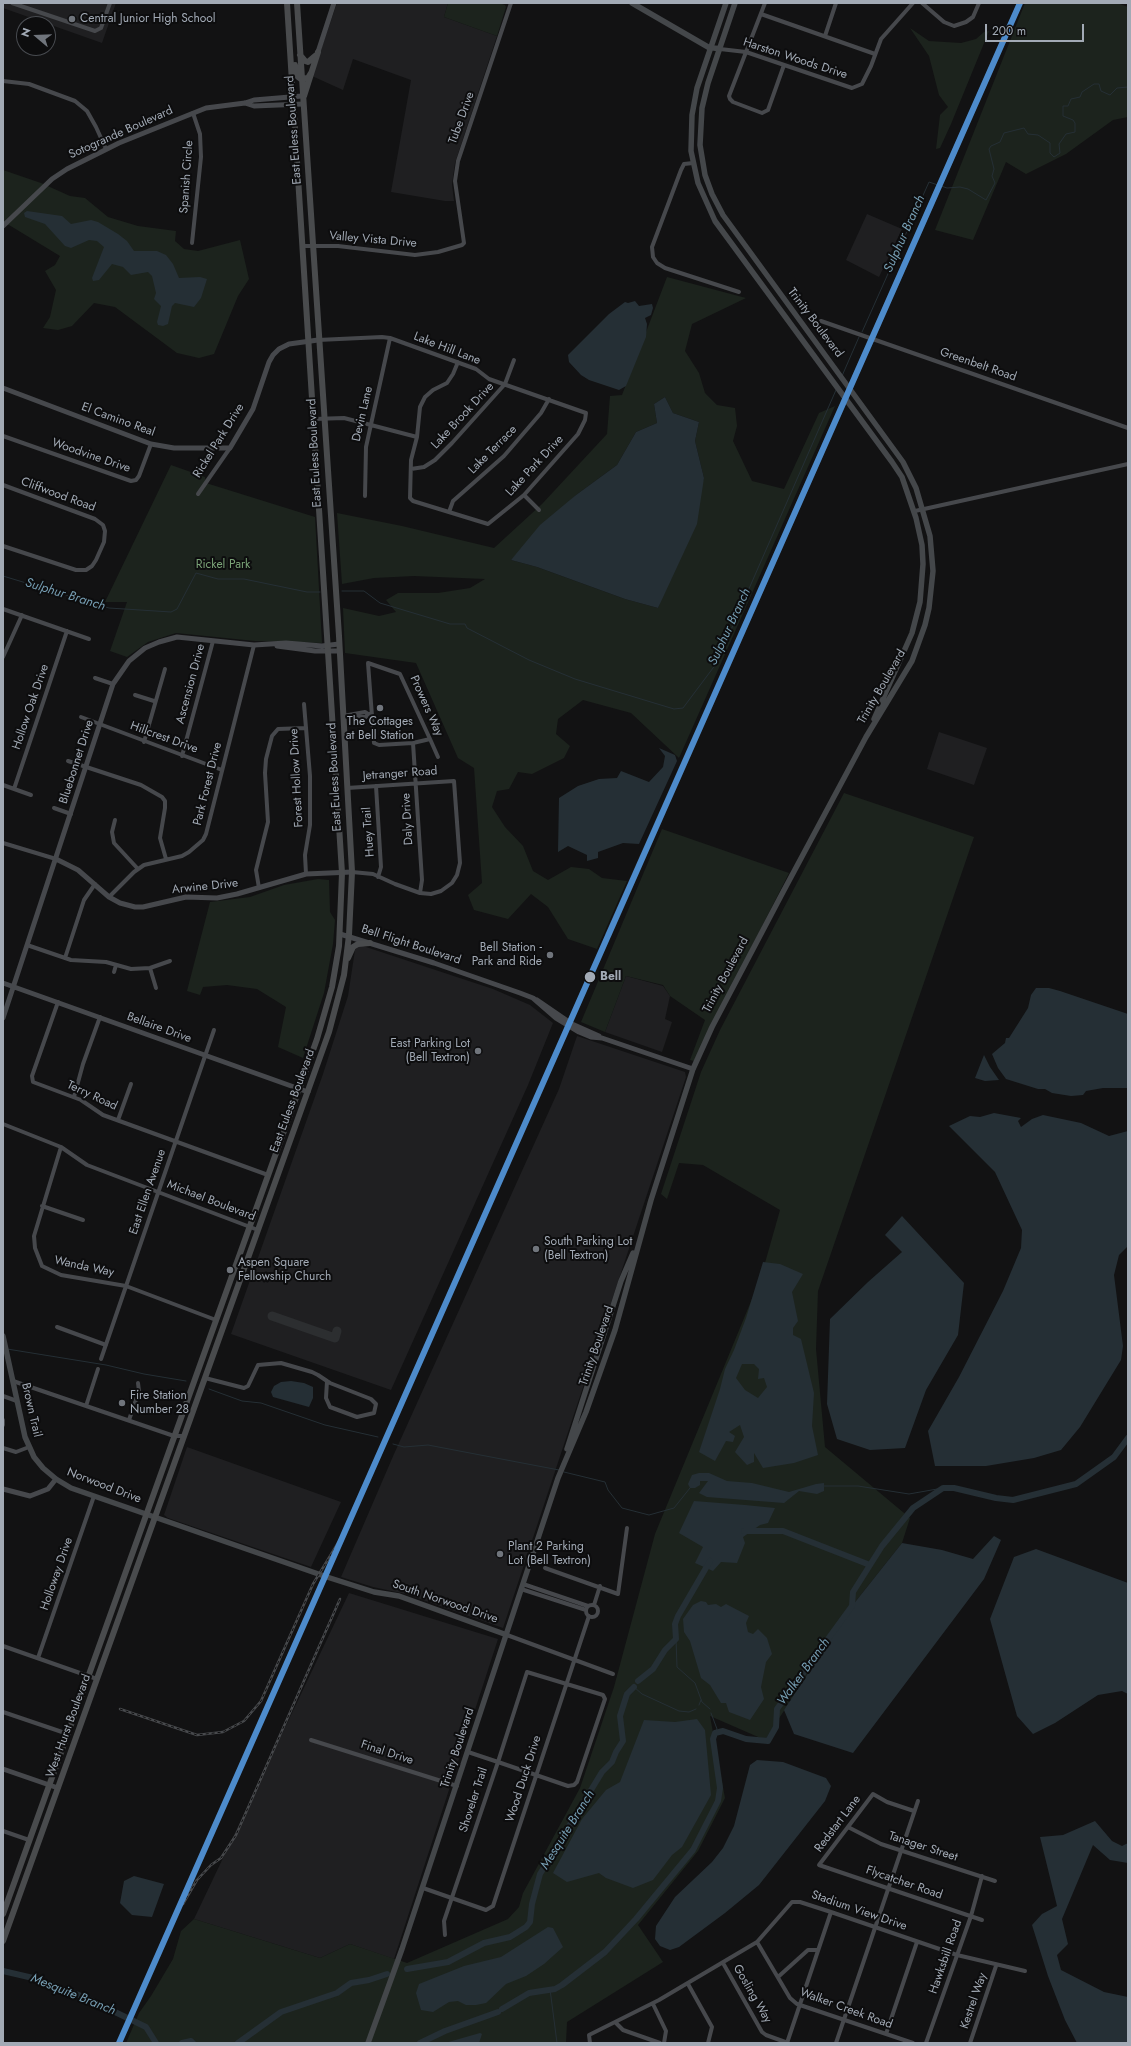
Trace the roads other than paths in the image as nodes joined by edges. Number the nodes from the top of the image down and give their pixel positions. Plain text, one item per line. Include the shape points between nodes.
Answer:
1 (12, 3) edge
2 (110, 3) edge
3 (287, 3) edge
4 (297, 3) edge
5 (334, 3) edge
6 (511, 3) edge
7 (632, 3) edge
8 (726, 3) edge
9 (735, 3) edge
10 (765, 3) edge
11 (836, 3) edge
12 (913, 3) edge
13 (922, 3) edge
14 (979, 3) edge
15 (761, 14) junction
16 (289, 36) junction
17 (825, 36) junction
18 (711, 48) junction
19 (720, 48) junction
20 (318, 52) junction
21 (746, 52) junction
22 (300, 54) junction
23 (875, 54) junction
24 (784, 65) junction
25 (311, 73) junction
26 (301, 79) junction
27 (3, 81) edge
28 (293, 97) junction
29 (303, 100) junction
30 (245, 103) junction
31 (294, 104) junction
32 (193, 113) junction
33 (106, 149) junction
34 (693, 163) junction
35 (3, 226) edge
36 (192, 243) dead end
37 (464, 243) joint
38 (312, 245) junction
39 (303, 246) junction
40 (774, 286) junction
41 (739, 292) dead end
42 (768, 292) junction
43 (821, 321) dead end
44 (390, 338) junction
45 (318, 340) junction
46 (309, 342) junction
47 (514, 360) dead end
48 (458, 362) junction
49 (505, 384) junction
50 (3, 388) edge
51 (549, 399) junction
52 (586, 413) joint
53 (324, 419) junction
54 (314, 420) junction
55 (370, 425) junction
56 (1128, 428) edge
57 (3, 436) edge
58 (417, 437) junction
59 (151, 444) junction
60 (230, 448) junction
61 (1128, 464) edge
62 (411, 469) junction
63 (3, 485) edge
64 (198, 494) dead end
65 (524, 495) junction
66 (365, 496) dead end
67 (539, 510) dead end
68 (924, 510) junction
69 (915, 511) junction
70 (449, 512) junction
71 (3, 546) edge
72 (3, 609) edge
73 (22, 615) junction
74 (67, 631) junction
75 (88, 639) dead end
76 (213, 641) junction
77 (339, 644) junction
78 (254, 645) junction
79 (328, 648) junction
80 (339, 651) junction
81 (3, 657) edge
82 (165, 669) dead end
83 (95, 678) dead end
84 (114, 684) junction
85 (135, 695) dead end
86 (154, 701) junction
87 (304, 704) dead end
88 (370, 714) junction
89 (346, 715) junction
90 (81, 717) dead end
91 (100, 725) junction
92 (305, 728) junction
93 (866, 737) junction
94 (430, 739) junction
95 (144, 742) junction
96 (413, 743) junction
97 (182, 756) junction
98 (438, 757) dead end
99 (68, 761) dead end
100 (86, 767) junction
101 (222, 770) junction
102 (416, 783) junction
103 (3, 785) edge
104 (376, 786) junction
105 (346, 788) junction
106 (14, 789) junction
107 (31, 795) dead end
108 (54, 808) dead end
109 (71, 814) junction
110 (115, 820) dead end
111 (3, 843) edge
112 (56, 859) junction
113 (166, 859) junction
114 (138, 869) junction
115 (352, 872) junction
116 (342, 873) junction
117 (306, 874) junction
118 (378, 877) junction
119 (95, 884) junction
120 (259, 888) junction
121 (420, 893) junction
122 (109, 897) junction
123 (340, 934) junction
124 (349, 935) junction
125 (370, 943) junction
126 (27, 945) junction
127 (65, 958) junction
128 (170, 961) dead end
129 (116, 965) junction
130 (150, 968) junction
131 (114, 972) dead end
132 (344, 975) junction
133 (3, 983) edge
134 (13, 986) junction
135 (156, 988) dead end
136 (58, 1002) junction
137 (100, 1017) junction
138 (3, 1018) edge
139 (214, 1030) dead end
140 (205, 1056) junction
141 (693, 1070) junction
142 (131, 1084) dead end
143 (299, 1089) junction
144 (308, 1092) junction
145 (74, 1097) junction
146 (118, 1120) junction
147 (3, 1124) edge
148 (175, 1141) junction
149 (61, 1147) junction
150 (268, 1175) junction
151 (158, 1192) junction
152 (42, 1206) junction
153 (83, 1220) dead end
154 (250, 1226) junction
155 (258, 1230) junction
156 (640, 1238) junction
157 (126, 1286) junction
158 (216, 1320) junction
159 (57, 1327) dead end
160 (3, 1336) edge
161 (106, 1345) junction
162 (102, 1360) dead end
163 (98, 1370) dead end
164 (205, 1378) junction
165 (327, 1381) junction
166 (15, 1383) junction
167 (138, 1383) dead end
168 (3, 1396) edge
169 (17, 1400) junction
170 (86, 1406) junction
171 (3, 1420) edge
172 (129, 1420) junction
173 (3, 1425) edge
174 (174, 1436) junction
175 (184, 1436) junction
176 (29, 1447) junction
177 (3, 1448) edge
178 (565, 1459) junction
179 (56, 1480) junction
180 (3, 1489) edge
181 (94, 1496) junction
182 (146, 1514) junction
183 (154, 1518) junction
184 (627, 1528) dead end
185 (545, 1568) dead end
186 (522, 1586) junction
187 (600, 1586) junction
188 (594, 1605) junction
189 (587, 1608) junction
190 (589, 1616) junction
191 (507, 1634) junction
192 (3, 1646) edge
193 (38, 1658) junction
194 (573, 1660) junction
195 (613, 1674) dead end
196 (88, 1676) junction
197 (97, 1679) junction
198 (566, 1684) junction
199 (3, 1712) edge
200 (68, 1734) junction
201 (311, 1740) dead end
202 (468, 1752) junction
203 (498, 1762) junction
204 (3, 1769) edge
205 (536, 1775) junction
206 (49, 1785) junction
207 (457, 1786) junction
208 (58, 1788) junction
209 (918, 1801) dead end
210 (914, 1811) junction
211 (848, 1827) junction
212 (3, 1831) edge
213 (29, 1840) junction
214 (901, 1850) junction
215 (819, 1865) joint
216 (982, 1876) junction
217 (995, 1880) dead end
218 (423, 1888) junction
219 (888, 1888) junction
220 (452, 1898) junction
221 (831, 1912) junction
222 (3, 1914) edge
223 (971, 1916) junction
224 (982, 1920) dead end
225 (874, 1927) junction
226 (445, 1935) dead end
227 (3, 1941) edge
228 (757, 1942) junction
229 (917, 1942) junction
230 (818, 1950) junction
231 (957, 1955) junction
232 (723, 1963) junction
233 (996, 1966) junction
234 (1024, 1971) dead end
235 (778, 1977) junction
236 (688, 1984) junction
237 (653, 2004) junction
238 (800, 2005) junction
239 (844, 2020) junction
240 (615, 2022) junction
241 (886, 2034) junction
242 (368, 2043) edge
243 (590, 2043) edge
244 (660, 2043) edge
245 (664, 2043) edge
246 (708, 2043) edge
247 (787, 2043) edge
248 (836, 2043) edge
249 (912, 2043) edge
250 (926, 2043) edge
251 (970, 2043) edge

1 - 2 street via 95,31 101,28
3 - 16 main road, East Euless Boulevard
4 - 22 main road, East Euless Boulevard
5 - 20 street
6 - 37 street, Tube Drive via 458,161 455,181
7 - 18 main road
8 - 18 main road, Trinity Boulevard
9 - 19 main road, Trinity Boulevard
10 - 15 street
11 - 17 street
12 - 23 street, Harston Woods Drive via 881,39
13 - 14 street via 944,22 954,26 973,17
15 - 17 street
15 - 21 street
16 - 26 main road via 296,72
16 - 28 main road, East Euless Boulevard
17 - 23 street
18 - 19 main road
18 - 34 main road, Trinity Boulevard via 697,88 692,115 690,138
19 - 21 street, Harston Woods Drive
19 - 40 main road, Trinity Boulevard via 702,108 700,134 705,175 722,214
20 - 22 main road via 313,60 308,62
20 - 25 main road
21 - 24 street, Harston Woods Drive
21 - 24 street via 729,96 733,102 762,113 768,110
22 - 26 main road, East Euless Boulevard
23 - 24 street, Harston Woods Drive via 862,84 852,88
25 - 26 main road via 308,78
25 - 29 main road
26 - 29 main road, East Euless Boulevard
27 - 33 street via 29,84 75,101 87,111
28 - 29 street, Sotogrande Boulevard
28 - 30 street, Sotogrande Boulevard
28 - 31 main road, East Euless Boulevard
29 - 31 street, Sotogrande Boulevard
29 - 38 main road, East Euless Boulevard
30 - 31 street, Sotogrande Boulevard via 254,106
30 - 32 street, Sotogrande Boulevard via 224,104
31 - 39 main road, East Euless Boulevard
32 - 33 street, Sotogrande Boulevard
32 - 36 street, Spanish Circle via 200,134 200,157
33 - 35 street, Sotogrande Boulevard via 60,173
34 - 41 street via 684,164 681,170 652,247 653,257 664,268
34 - 42 main road, Trinity Boulevard via 703,198 714,218
37 - 38 street, Valley Vista Drive via 438,252 416,255
38 - 39 street, Valley Vista Drive
38 - 45 main road, East Euless Boulevard
39 - 46 main road, East Euless Boulevard
40 - 42 main road
40 - 68 main road, Trinity Boulevard via 903,462
42 - 69 main road, Trinity Boulevard via 902,477
43 - 56 street, Greenbelt Road
44 - 45 street, Lake Hill Lane
44 - 48 street, Lake Hill Lane
44 - 55 street, Devin Lane
45 - 46 street, Rickel Park Drive
45 - 53 main road, East Euless Boulevard
46 - 54 main road, East Euless Boulevard
46 - 60 street, Rickel Park Drive via 284,346 273,355 253,409
47 - 49 street, Lake Brook Drive
48 - 49 street, Lake Hill Lane via 476,369 489,379
48 - 58 street via 447,383 425,397 420,407
49 - 51 street, Lake Hill Lane
49 - 62 street, Lake Brook Drive via 435,460 424,467
50 - 59 street, El Camino Real
51 - 52 street, Lake Hill Lane
51 - 70 street, Lake Terrace via 542,413 504,456 453,501
52 - 65 street, Lake Park Drive via 586,420 578,434
53 - 54 street
53 - 55 street via 344,418
53 - 77 main road, East Euless Boulevard
54 - 79 main road, East Euless Boulevard
55 - 58 street
55 - 66 street, Devin Lane via 366,447
57 - 59 street, Woodvine Drive via 130,482 139,476
58 - 62 street
59 - 60 street, El Camino Real via 174,448
60 - 64 street, Rickel Park Drive
61 - 68 street
62 - 70 street via 412,501
63 - 71 street, Cliffwood Road via 95,519 105,531 104,542 92,566 86,570 76,570
65 - 67 street
65 - 70 street, Lake Park Drive via 488,524
68 - 69 street
68 - 93 main road, Trinity Boulevard via 933,565 925,625 912,661
69 - 93 main road, Trinity Boulevard via 922,545 920,602 912,633
72 - 73 street
73 - 74 street
73 - 81 street
74 - 75 street
74 - 106 street, Hollow Oak Drive
76 - 78 street, Bluebonnet Drive
76 - 84 street, Bluebonnet Drive via 177,637 159,642 137,654 120,672
76 - 97 street, Ascension Drive
77 - 79 street, Bluebonnet Drive
77 - 80 main road, East Euless Boulevard
78 - 79 street, Bluebonnet Drive via 286,643
78 - 101 street, Park Forest Drive
79 - 80 street, Bluebonnet Drive
79 - 116 main road, East Euless Boulevard
80 - 89 main road, East Euless Boulevard
82 - 86 street
83 - 84 street
84 - 91 street, Bluebonnet Drive
85 - 86 street
86 - 95 street
87 - 92 street, Forest Hollow Drive
88 - 89 street via 366,717
88 - 94 street, Prowers Way via 368,663 400,674
88 - 96 street via 374,743
89 - 105 main road, East Euless Boulevard
90 - 91 street, Hillcrest Drive
91 - 95 street, Hillcrest Drive
91 - 100 street, Bluebonnet Drive
92 - 117 street, Forest Hollow Drive via 309,760 310,824 305,855
92 - 120 street via 278,729 272,736 265,772 268,822 256,870
93 - 141 main road, Trinity Boulevard via 729,993
94 - 96 street
94 - 98 street, Prowers Way
95 - 97 street, Hillcrest Drive
96 - 102 street, Daly Drive
97 - 101 street, Hillcrest Drive
99 - 100 street
100 - 109 street, Bluebonnet Drive
100 - 113 street via 141,785 162,797 165,808 160,838
101 - 113 street, Park Forest Drive via 203,840 189,852
102 - 104 street, Jetranger Road
102 - 121 street, Daly Drive via 422,880
102 - 121 street, Jetranger Road via 452,780 455,782 460,863 452,883 441,891 431,894
103 - 106 street
104 - 105 street, Jetranger Road
104 - 118 street, Huey Trail via 381,867
105 - 115 main road, East Euless Boulevard
106 - 107 street
108 - 109 street
109 - 112 street, Bluebonnet Drive
110 - 114 street via 112,832 114,843
111 - 112 street, Arwine Drive
112 - 119 street, Arwine Drive via 78,870
112 - 126 street, Bluebonnet Drive
113 - 114 street, Park Forest Drive
114 - 122 street, Park Forest Drive
115 - 116 street, Arwine Drive
115 - 118 street via 363,872
115 - 124 main road, East Euless Boulevard
116 - 117 street, Arwine Drive
116 - 123 main road, East Euless Boulevard
117 - 120 street, Arwine Drive
118 - 121 street
119 - 122 street, Arwine Drive
119 - 127 street via 84,900
120 - 122 street, Arwine Drive via 226,896 178,898 143,907 126,905
123 - 124 street, Bell Flight Boulevard
123 - 143 main road, East Euless Boulevard via 328,1002
124 - 125 street, Bell Flight Boulevard
124 - 132 main road, East Euless Boulevard
125 - 132 main road via 353,947
125 - 141 street, Bell Flight Boulevard via 533,998 572,1029
126 - 127 street
126 - 134 street, Bluebonnet Drive
127 - 129 street
128 - 130 street
129 - 130 street via 131,969
129 - 131 street
130 - 135 street
132 - 144 main road, East Euless Boulevard via 333,1021
133 - 134 street, Bellaire Drive
134 - 136 street, Bellaire Drive
134 - 138 street, Bluebonnet Drive
136 - 137 street, Bellaire Drive
136 - 145 street, Terry Road via 31,1078 39,1084
137 - 140 street, Bellaire Drive
137 - 145 street
139 - 140 street, East Ellen Avenue
140 - 143 street, Bellaire Drive
140 - 148 street, East Ellen Avenue
141 - 156 main road, Trinity Boulevard
142 - 146 street
143 - 144 street, Bellaire Drive
143 - 150 main road, East Euless Boulevard
144 - 155 main road, East Euless Boulevard
145 - 146 street, Terry Road via 103,1115
146 - 148 street, Terry Road
147 - 149 street, Michael Boulevard
148 - 150 street, Terry Road
148 - 151 street, East Ellen Avenue
149 - 151 street, Michael Boulevard via 87,1165
149 - 152 street, Wanda Way
150 - 154 main road, East Euless Boulevard
151 - 154 street, Michael Boulevard
151 - 157 street, East Ellen Avenue
152 - 153 street
152 - 157 street, Wanda Way via 34,1236 39,1261 44,1268 60,1275
154 - 155 street, Michael Boulevard
154 - 158 main road, East Euless Boulevard
155 - 164 main road, East Euless Boulevard
156 - 178 main road, Trinity Boulevard via 621,1281
156 - 178 main road, Trinity Boulevard via 608,1349 586,1412
157 - 158 street, Wanda Way
157 - 161 street, East Ellen Avenue
158 - 174 main road, East Euless Boulevard
159 - 161 street
160 - 166 main road, Brown Trail
161 - 162 street, East Ellen Avenue
163 - 170 street
164 - 165 street via 244,1388 248,1386 258,1365 276,1362 312,1372
164 - 175 main road, East Euless Boulevard
165 - 165 street via 326,1398 330,1407 357,1417 374,1413 376,1406 373,1400
166 - 169 main road, Brown Trail
166 - 170 street
167 - 172 street via 139,1391
168 - 169 street
169 - 176 main road, Brown Trail
170 - 172 street
171 - 173 street
172 - 174 street
174 - 175 street
174 - 182 main road, East Euless Boulevard
175 - 183 main road, East Euless Boulevard
176 - 177 street via 16,1452
176 - 179 main road, Brown Trail via 43,1468
178 - 186 main road, Trinity Boulevard
179 - 180 street, Norwood Drive via 48,1489 30,1496
179 - 181 main road, Norwood Drive
181 - 182 main road, Norwood Drive
181 - 193 street, Holloway Drive
182 - 183 main road, Norwood Drive
182 - 196 main road, West Hurst Boulevard
183 - 191 main road, South Norwood Drive via 339,1581 374,1592 400,1596
183 - 197 main road, West Hurst Boulevard
184 - 187 street via 618,1594
185 - 187 street
186 - 189 street
186 - 191 main road, Trinity Boulevard
187 - 188 street
188 - 189 street
188 - 190 street via 598,1612 595,1616
189 - 190 street
190 - 194 street, Wood Duck Drive
191 - 194 street, South Norwood Drive
191 - 202 main road, Trinity Boulevard
192 - 193 street
193 - 196 street
194 - 195 street, South Norwood Drive
194 - 198 street, Wood Duck Drive
196 - 197 street
196 - 200 main road, West Hurst Boulevard
197 - 208 main road, West Hurst Boulevard
198 - 203 street, Shoveler Trail via 527,1672
198 - 205 street, Wood Duck Drive
198 - 205 street via 603,1695 605,1699 577,1782 568,1786
199 - 200 street
200 - 206 main road, West Hurst Boulevard
201 - 207 street, Final Drive
202 - 203 street
202 - 207 main road, Trinity Boulevard
203 - 205 street
203 - 220 street, Shoveler Trail
204 - 206 street
205 - 220 street, Wood Duck Drive via 493,1906 486,1910
206 - 208 street
206 - 213 main road, West Hurst Boulevard
207 - 218 main road, Trinity Boulevard
208 - 227 main road, West Hurst Boulevard
209 - 210 street
210 - 211 street, Redstart Lane via 887,1802 873,1794
210 - 214 street
211 - 214 street, Tanager Street via 869,1839
211 - 215 street, Redstart Lane
212 - 213 street
213 - 222 main road, West Hurst Boulevard
214 - 216 street, Tanager Street
214 - 219 street
215 - 219 street, Flycatcher Road
216 - 217 street, Tanager Street
216 - 223 street, Hawksbill Road
218 - 220 street, Wood Duck Drive
218 - 242 main road, Trinity Boulevard
219 - 223 street, Flycatcher Road
219 - 225 street
220 - 226 street, Shoveler Trail via 444,1921
221 - 225 street, Stadium View Drive
221 - 228 street, Stadium View Drive via 792,1902
221 - 230 street
223 - 224 street, Flycatcher Road
223 - 231 street, Hawksbill Road
225 - 229 street, Stadium View Drive
225 - 239 street
228 - 232 street, Stadium View Drive
228 - 235 street, Walker Creek Road
229 - 231 street, Stadium View Drive
229 - 241 street
230 - 235 street via 808,1950
230 - 238 street
231 - 233 street, Stadium View Drive
231 - 250 street, Hawksbill Road
232 - 236 street, Stadium View Drive
232 - 247 street, Gosling Way via 762,2032
233 - 234 street, Stadium View Drive
233 - 251 street, Kestrel Way
235 - 238 street, Walker Creek Road via 792,2001
236 - 237 street, Stadium View Drive
236 - 246 street via 712,2027
237 - 240 street, Stadium View Drive
237 - 245 street via 666,2031
238 - 239 street, Walker Creek Road
238 - 247 street
239 - 241 street, Walker Creek Road
239 - 248 street
240 - 243 street, Stadium View Drive via 589,2035
240 - 244 street via 623,2030
241 - 249 street, Walker Creek Road

